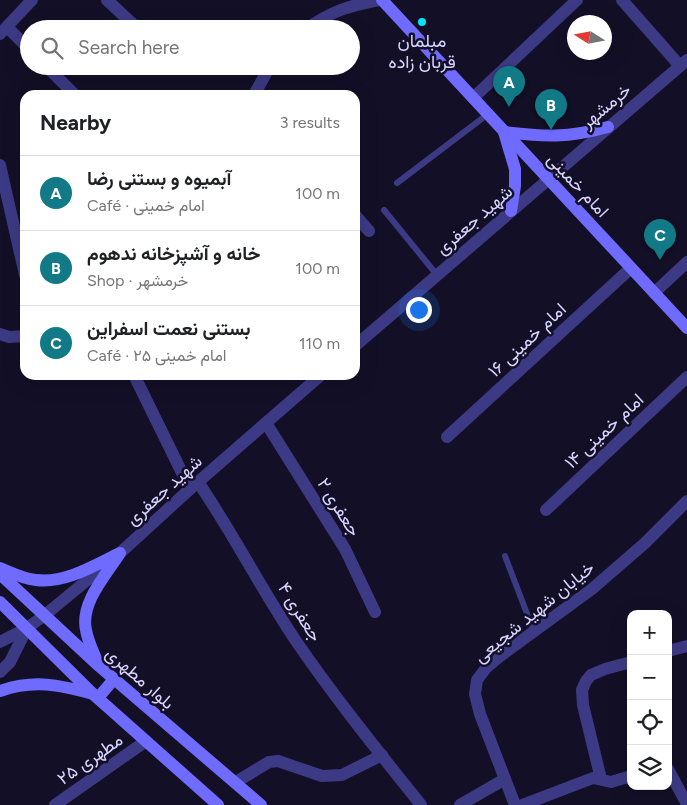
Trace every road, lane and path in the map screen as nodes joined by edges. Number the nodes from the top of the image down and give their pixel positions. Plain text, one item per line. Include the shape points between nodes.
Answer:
1 (32, 0) edge
2 (107, 0) edge
3 (381, 0) edge
4 (577, 0) edge
5 (622, 0) edge
6 (128, 20) edge
7 (318, 20) edge
8 (3, 30) edge
9 (20, 42) edge
10 (684, 63) edge
11 (55, 75) edge
12 (265, 75) edge
13 (70, 90) edge
14 (257, 90) edge
15 (473, 98) junction
16 (488, 114) junction
17 (608, 127) junction
18 (504, 132) junction
19 (0, 165) edge
20 (548, 179) junction
21 (397, 183) dead end
22 (384, 210) dead end
23 (511, 211) junction
24 (360, 221) edge
25 (369, 231) dead end
26 (20, 253) edge
27 (687, 262) edge
28 (631, 268) junction
29 (437, 275) junction
30 (654, 293) junction
31 (687, 328) edge
32 (0, 334) edge
33 (20, 336) edge
34 (360, 342) edge
35 (687, 377) edge
36 (137, 380) edge
37 (315, 380) edge
38 (266, 423) junction
39 (447, 437) dead end
40 (194, 486) junction
41 (687, 501) edge
42 (546, 510) dead end
43 (120, 553) junction
44 (505, 556) dead end
45 (0, 568) edge
46 (0, 574) edge
47 (0, 602) edge
48 (375, 612) dead end
49 (46, 615) junction
50 (27, 628) junction
51 (534, 632) junction
52 (0, 642) edge
53 (687, 646) edge
54 (672, 650) edge
55 (627, 663) edge
56 (99, 666) junction
57 (0, 672) edge
58 (114, 679) junction
59 (0, 691) edge
60 (96, 696) junction
61 (146, 741) junction
62 (382, 756) junction
63 (672, 776) edge
64 (627, 777) edge
65 (505, 779) junction
66 (601, 779) junction
67 (236, 782) junction
68 (687, 804) edge
69 (55, 805) edge
70 (218, 805) edge
71 (261, 805) edge
72 (420, 805) edge
73 (460, 805) edge
74 (515, 805) edge
75 (522, 805) edge

1 - 8 street
2 - 6 street
3 - 7 street via 349,6
3 - 15 main road, امام خمینی
4 - 15 street
5 - 10 street
8 - 9 street
10 - 17 street, خرمشهر
11 - 13 street
12 - 14 street
15 - 16 main road, امام خمینی
16 - 18 main road, امام خمینی
16 - 21 lane
17 - 18 main road via 560,136
17 - 20 street, خرمشهر
18 - 20 main road, امام خمینی
18 - 23 main road via 515,169
19 - 26 street
20 - 23 street, شهید جعفری
20 - 28 main road, امام خمینی
22 - 29 lane
23 - 29 street, شهید جعفری
24 - 25 street
27 - 30 street
28 - 30 main road, امام خمینی
28 - 39 street, امام خمینی ۱۶
29 - 34 street, شهید جعفری
30 - 31 main road, امام خمینی
32 - 33 street
35 - 42 street, امام خمینی ۱۴
36 - 40 street, جعفری ۴
37 - 38 street, شهید جعفری
38 - 40 street, شهید جعفری
38 - 48 street, جعفری ۲ via 345,549
40 - 43 street, شهید جعفری
40 - 62 street, جعفری ۴ via 220,515 295,639
41 - 51 street, خیابان شهید شجیعی via 592,589
43 - 45 main road via 62,579 38,581
43 - 49 street, شهید جعفری
43 - 56 main road via 89,601 86,613 86,630
44 - 51 lane
46 - 49 main road, بلوار مطهری
47 - 50 main road
49 - 50 street, شهید جعفری
49 - 56 main road, بلوار مطهری
50 - 52 street, شهید جعفری
50 - 57 street via 10,662
50 - 60 main road
51 - 65 street, خیابان شهید شجیعی via 486,668 477,680 475,694 480,714
53 - 54 street
55 - 66 street via 591,675 582,690
56 - 58 main road, بلوار مطهری
58 - 60 main road
58 - 67 main road, بلوار مطهری
59 - 60 main road via 31,684 55,684
60 - 61 main road
61 - 69 street, مطهری ۲۵
61 - 70 main road
62 - 67 street via 342,775 322,776 278,761 269,762
62 - 72 street, جعفری ۴
63 - 68 street
64 - 66 street via 611,782
65 - 73 street
65 - 74 street, خیابان شهید شجیعی
66 - 75 street via 593,778
67 - 71 main road, بلوار مطهری

